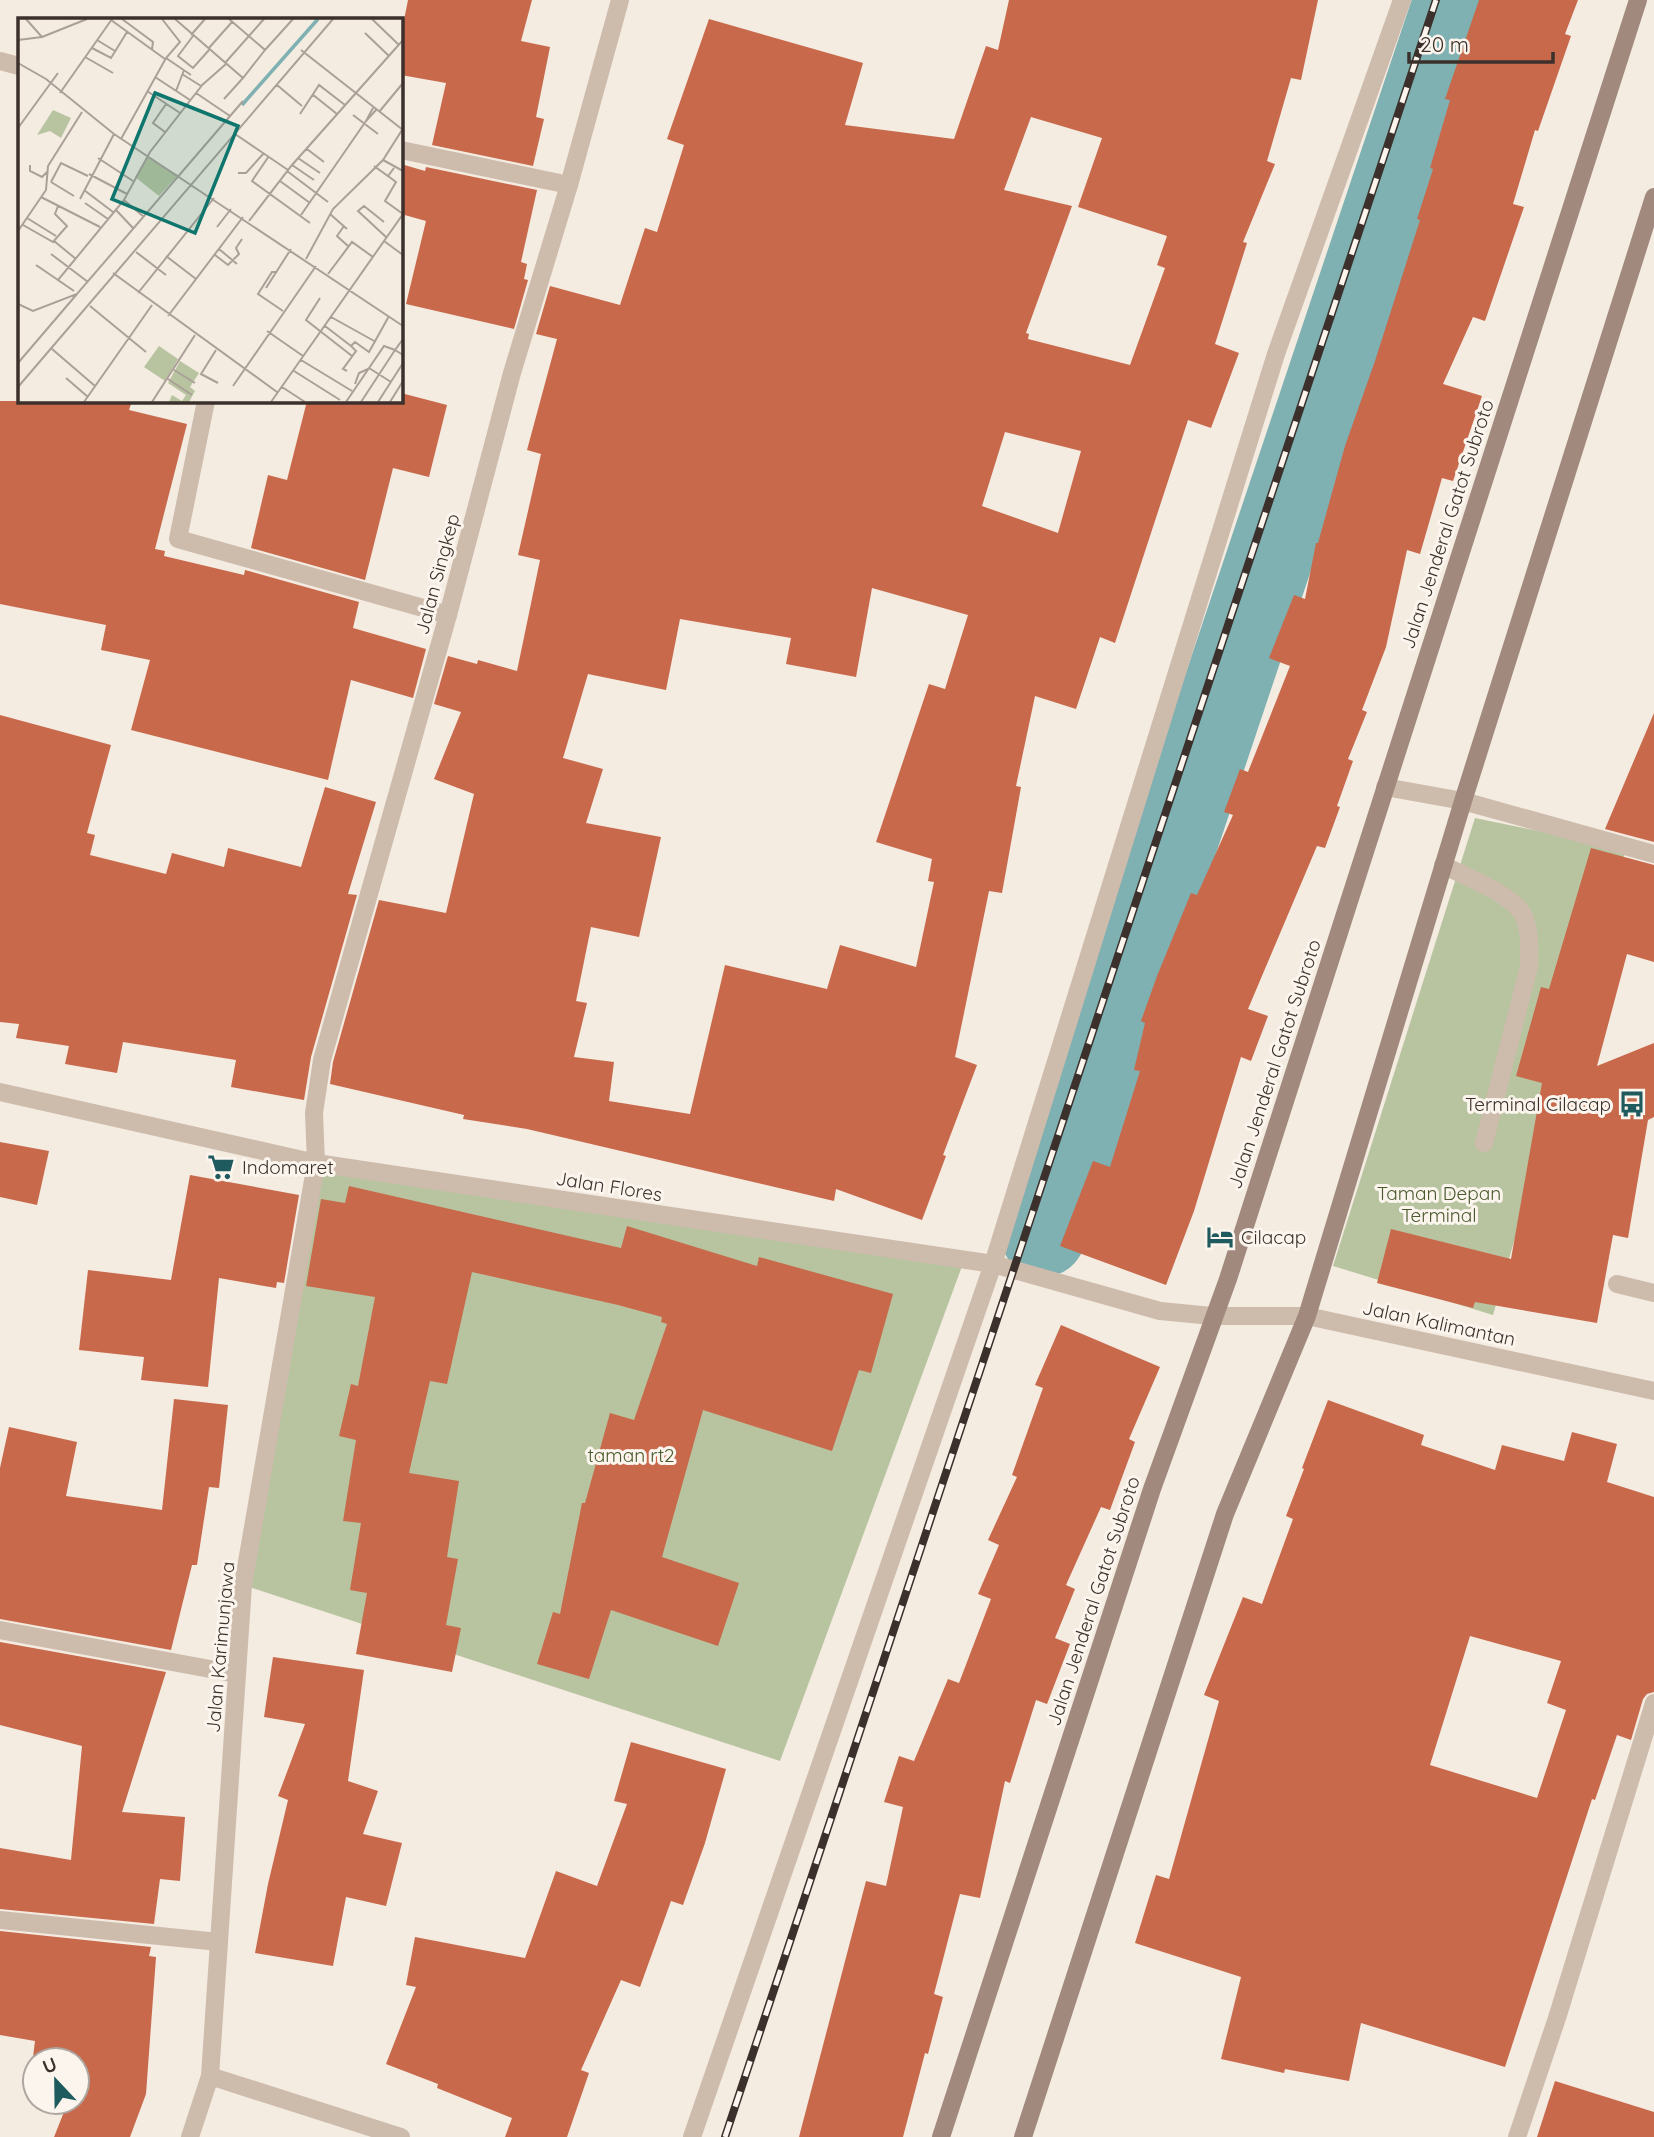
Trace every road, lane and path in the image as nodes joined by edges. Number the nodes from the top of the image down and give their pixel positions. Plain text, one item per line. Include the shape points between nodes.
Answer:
1 (620, 0) edge
2 (1402, 0) edge
3 (1638, 0) edge
4 (0, 61) edge
5 (18, 66) edge
6 (402, 150) edge
7 (569, 184) junction
8 (1654, 197) edge
9 (206, 402) edge
10 (448, 615) junction
11 (1385, 787) junction
12 (1463, 801) junction
13 (1654, 854) edge
14 (1443, 865) junction
15 (0, 1092) edge
16 (1484, 1143) dead end
17 (316, 1163) junction
18 (993, 1264) junction
19 (1618, 1284) dead end
20 (1654, 1293) edge
21 (1307, 1316) junction
22 (1212, 1317) junction
23 (1654, 1391) edge
24 (0, 1630) edge
25 (237, 1674) junction
26 (1654, 1703) edge
27 (0, 1920) edge
28 (219, 1942) junction
29 (210, 2076) junction
30 (190, 2137) edge
31 (401, 2137) edge
32 (691, 2137) edge
33 (941, 2137) edge
34 (1023, 2137) edge
35 (1517, 2137) edge

1 - 7 street, Jalan Singkep
2 - 18 street via 1276,354
3 - 11 main road, Jalan Jenderal Gatot Subroto
4 - 5 street
6 - 7 street
7 - 10 street, Jalan Singkep via 512,373
8 - 12 main road
9 - 10 street via 178,539
10 - 17 street, Jalan Singkep via 322,1060 314,1113
11 - 12 street
11 - 22 main road, Jalan Jenderal Gatot Subroto
12 - 13 street
12 - 14 main road
14 - 16 street via 1504,896 1522,914 1529,940 1529,967
14 - 21 main road
15 - 17 street, Jalan Flores
17 - 18 street, Jalan Flores
17 - 25 street, Jalan Karimunjawa via 243,1585
18 - 22 street, Jalan Flores via 1160,1311
18 - 32 street
19 - 20 street
21 - 22 street, Jalan Kalimantan
21 - 23 street, Jalan Kalimantan
21 - 34 main road via 1226,1514
22 - 33 main road, Jalan Jenderal Gatot Subroto
24 - 25 street
25 - 28 street, Jalan Karimunjawa
26 - 35 street
27 - 28 street
28 - 29 street, Jalan Karimunjawa
29 - 30 street, Jalan Karimunjawa
29 - 31 street

